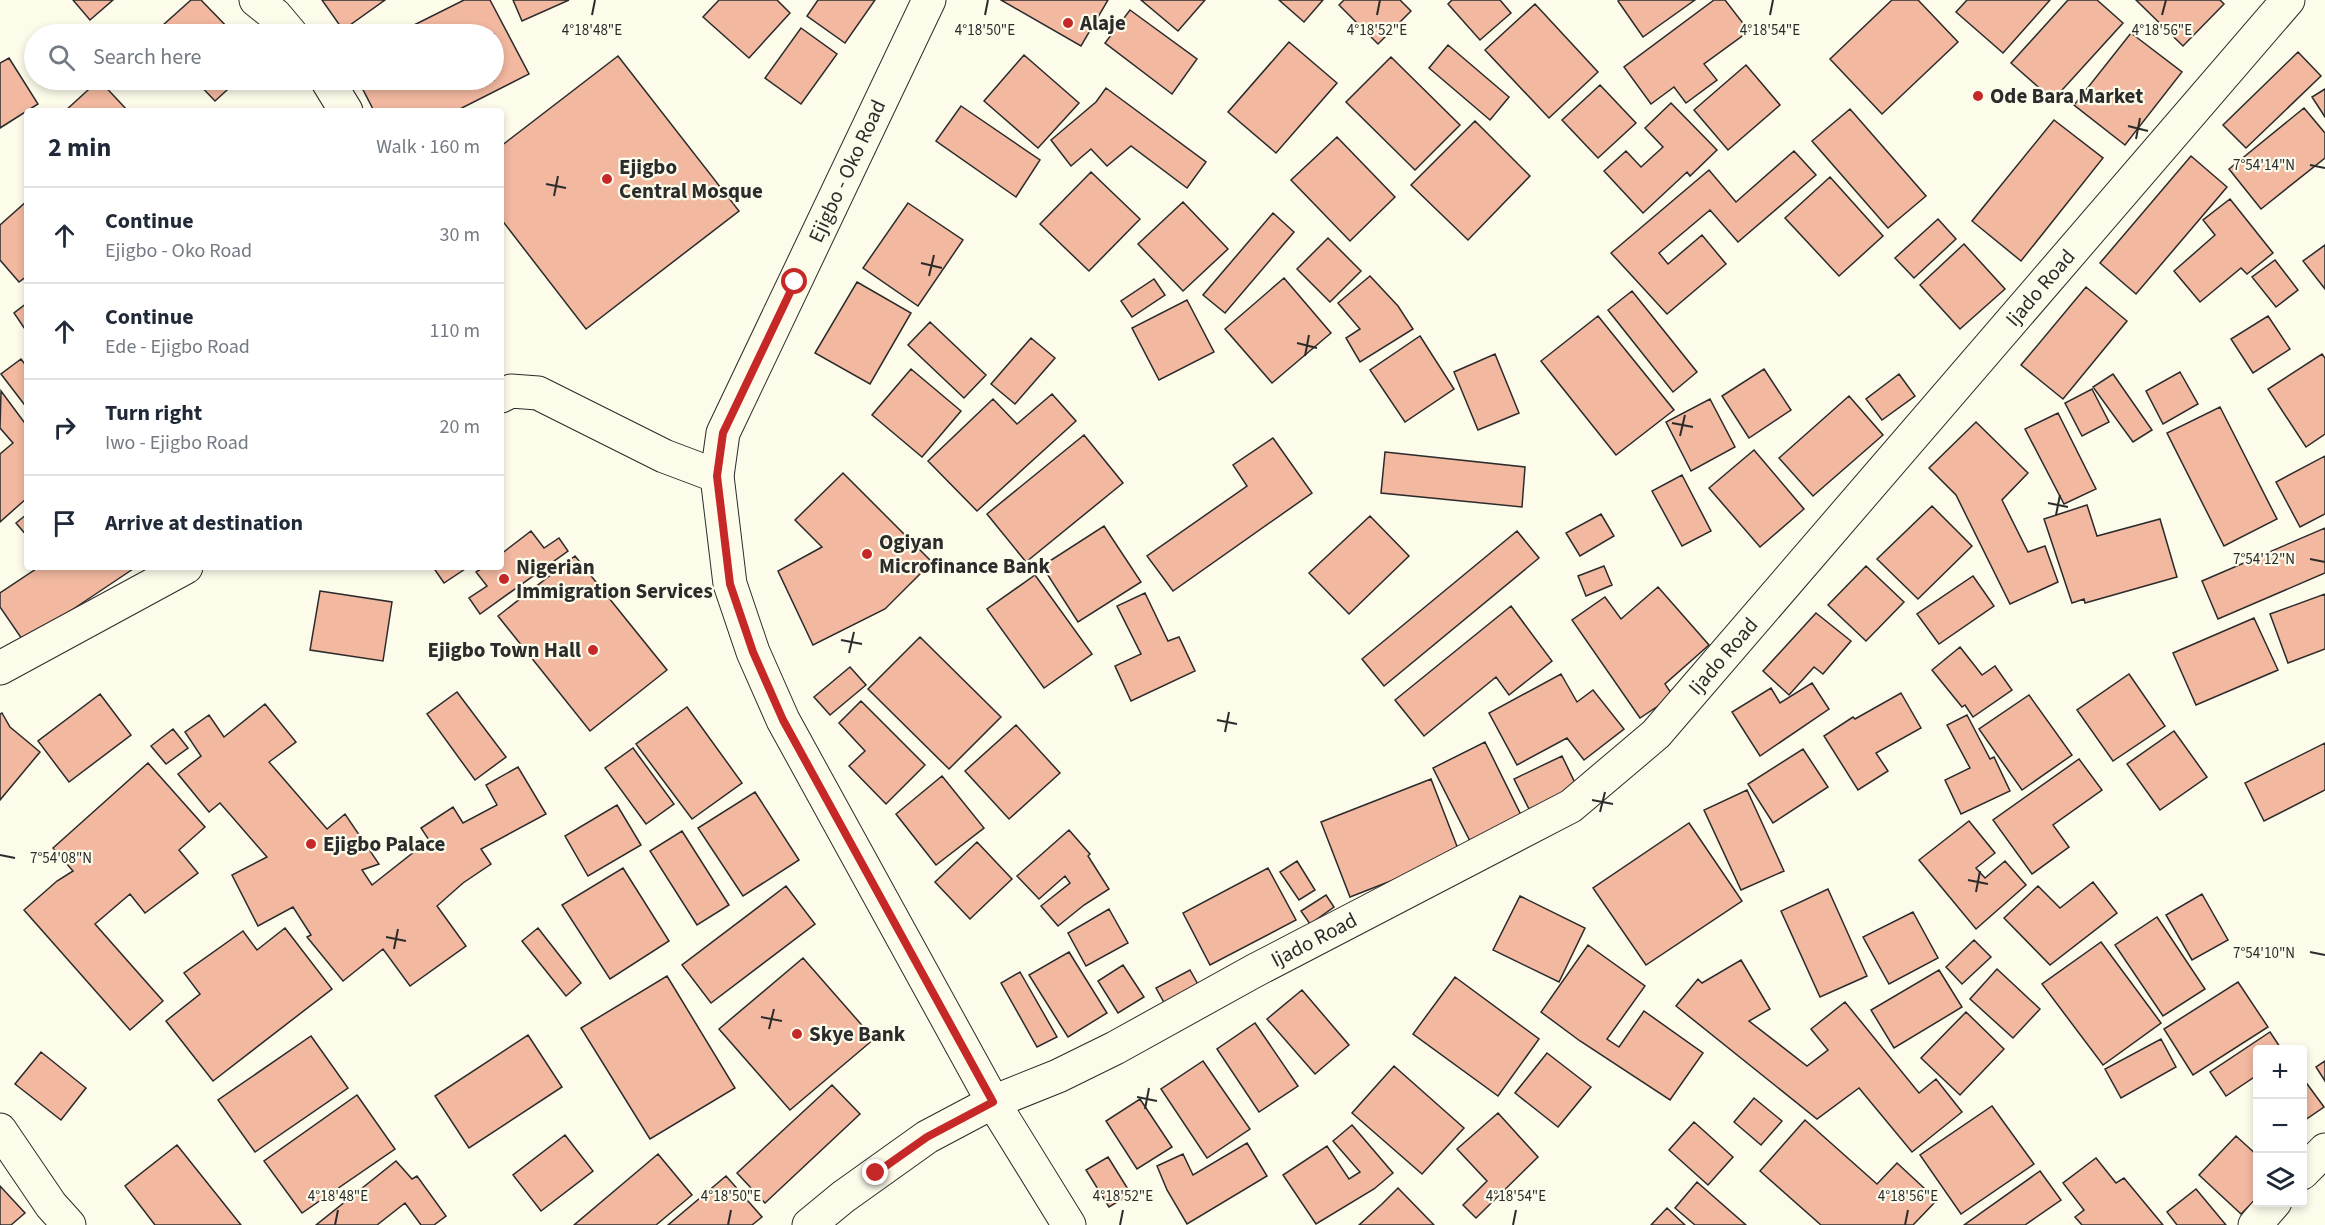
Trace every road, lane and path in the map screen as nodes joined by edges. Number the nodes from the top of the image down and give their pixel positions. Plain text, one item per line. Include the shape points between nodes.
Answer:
1 (256, 0) edge
2 (929, 0) edge
3 (2288, 0) edge
4 (283, 24) edge
5 (333, 90) edge
6 (344, 108) edge
7 (504, 387) edge
8 (717, 476) junction
9 (180, 570) edge
10 (0, 668) edge
11 (993, 1102) junction
12 (0, 1130) edge
13 (2325, 1150) edge
14 (2307, 1168) edge
15 (2271, 1207) edge
16 (69, 1225) edge
17 (809, 1225) edge
18 (1069, 1225) edge
19 (2254, 1225) edge

1 - 4 main road
2 - 8 main road, Ejigbo - Oko Road via 723,433
3 - 11 main road, Ijado Road via 1656,734 1571,806 1115,1048
5 - 6 main road
7 - 8 main road via 538,393 664,456
8 - 11 main road, Ejigbo - Oko Road via 730,584 753,652 783,720
9 - 10 main road
11 - 17 main road, Ijado Road via 927,1137
11 - 18 main road, Ejigbo - Oko Road
12 - 16 main road
13 - 14 main road
15 - 19 main road

